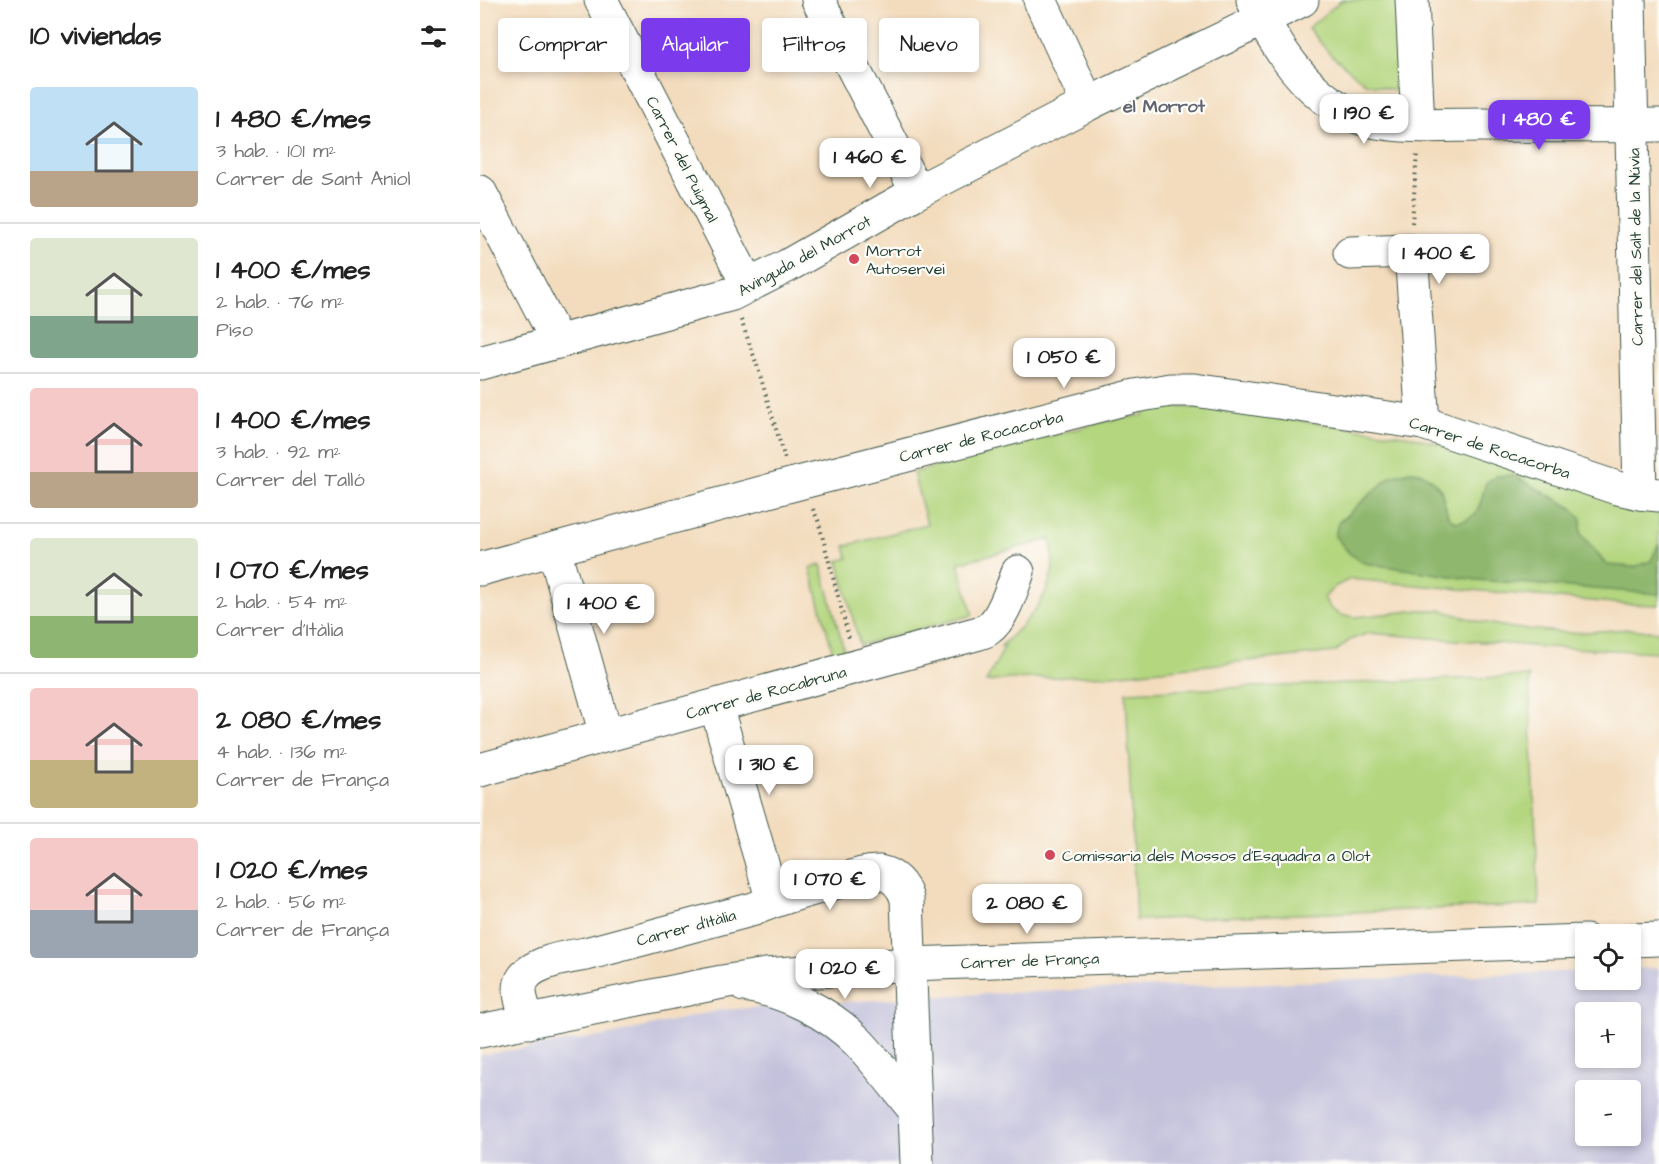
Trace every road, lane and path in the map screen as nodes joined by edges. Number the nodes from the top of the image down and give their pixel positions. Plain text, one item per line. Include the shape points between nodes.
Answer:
1 (601, 0) edge
2 (818, 0) edge
3 (1040, 0) edge
4 (1302, 0) edge
5 (1412, 0) edge
6 (1629, 0) edge
7 (1257, 10) edge
8 (1088, 104) junction
9 (1418, 125) junction
10 (1646, 125) edge
11 (480, 192) edge
12 (917, 192) junction
13 (1411, 251) junction
14 (1350, 253) dead end
15 (740, 289) junction
16 (558, 342) junction
17 (480, 363) edge
18 (1423, 423) junction
19 (786, 465) dead end
20 (1649, 494) edge
21 (554, 549) junction
22 (830, 563) dead end
23 (480, 569) edge
24 (1018, 572) dead end
25 (850, 642) dead end
26 (716, 706) junction
27 (606, 735) junction
28 (480, 770) edge
29 (772, 901) junction
30 (1659, 939) edge
31 (1641, 940) edge
32 (1575, 941) edge
33 (909, 964) junction
34 (722, 982) junction
35 (529, 1022) junction
36 (480, 1031) edge
37 (914, 1109) junction
38 (917, 1164) edge

1 - 15 street, Carrer del Puigmal
2 - 12 street
3 - 8 street
4 - 7 street, Avinguda del Morrot
5 - 9 street
6 - 10 street, Carrer del Salt de la Núvia
7 - 8 street, Avinguda del Morrot
7 - 9 street via 1286,58 1329,101 1353,116
8 - 12 street, Avinguda del Morrot
9 - 10 street
9 - 13 path
10 - 20 street, Carrer del Salt de la Núvia
11 - 16 street
12 - 15 street, Avinguda del Morrot
13 - 14 street
13 - 18 street
15 - 16 street, Avinguda del Morrot
15 - 19 path
16 - 17 street, Avinguda del Morrot
18 - 20 street, Carrer de Rocacorba via 1617,488
18 - 21 street, Carrer de Rocacorba via 1194,390 1153,392
21 - 23 street, Carrer de Rocacorba
21 - 27 street
22 - 25 path
24 - 26 street, Carrer de Rocabruna via 1003,610 989,629
26 - 27 street, Carrer de Rocabruna
26 - 29 street
27 - 28 street, Carrer de Rocabruna
29 - 33 street, Carrer d'Itàlia via 872,872 887,875 900,884 906,899
29 - 35 street, Carrer d'Itàlia via 537,967 520,984
30 - 31 street
32 - 33 street, Carrer de França
33 - 34 street, Carrer de França
33 - 37 street, Carrer d'Itàlia
34 - 35 street, Carrer de França
34 - 37 street via 758,987 826,1017 856,1041
35 - 36 street, Carrer de França
37 - 38 street, Carrer d'Itàlia

